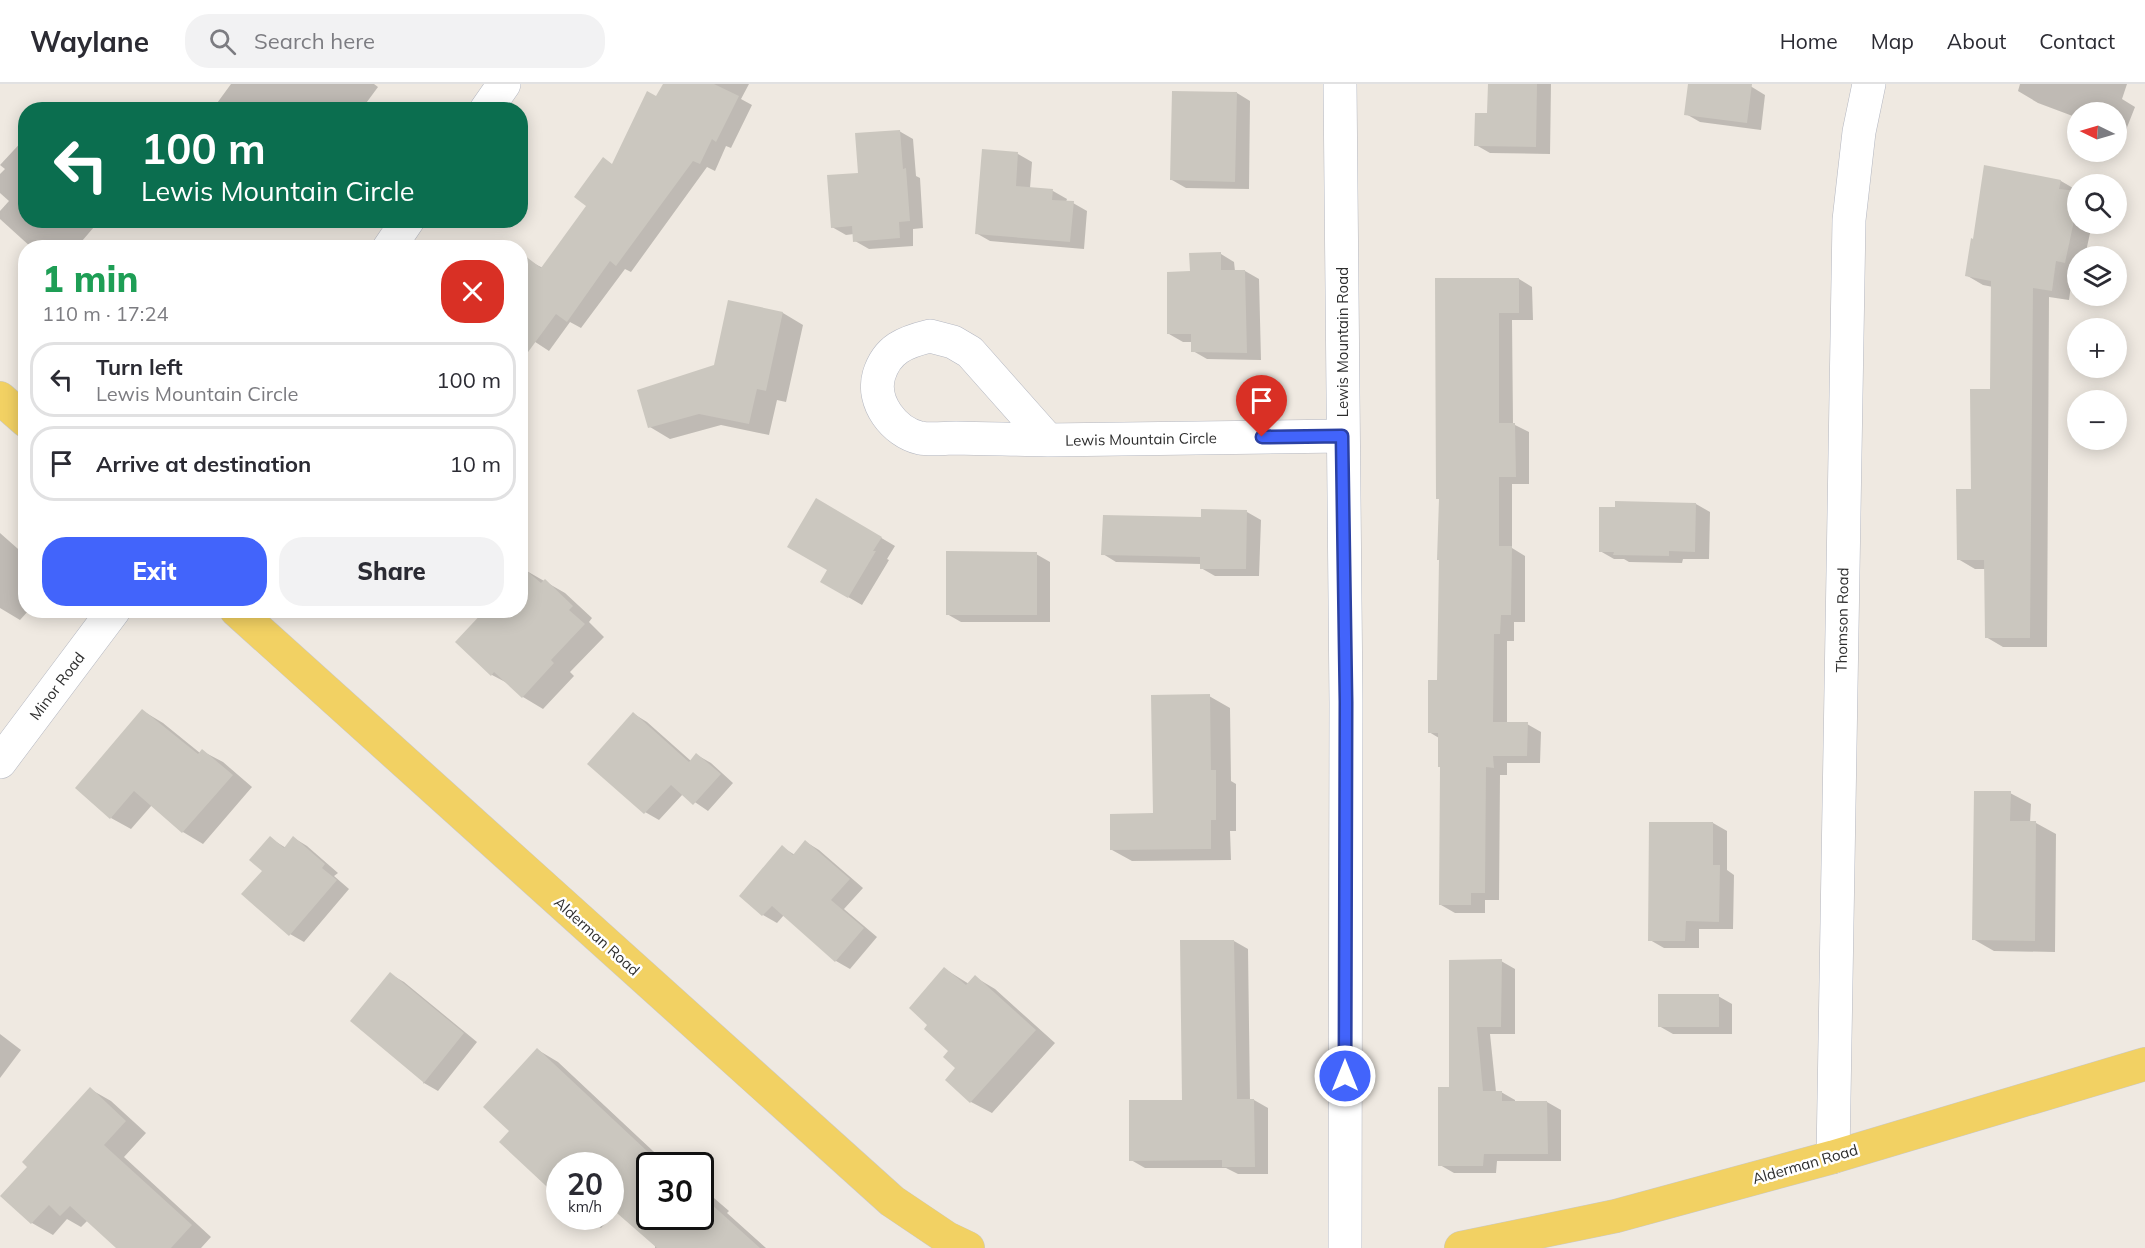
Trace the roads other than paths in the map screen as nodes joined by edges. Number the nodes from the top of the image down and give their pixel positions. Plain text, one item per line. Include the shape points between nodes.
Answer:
1 (504, 84) edge
2 (1340, 84) edge
3 (1869, 84) edge
4 (492, 102) edge
5 (0, 398) edge
6 (18, 414) edge
7 (1342, 436) junction
8 (1048, 440) junction
9 (108, 618) edge
10 (245, 618) edge
11 (0, 762) edge
12 (2145, 1064) edge
13 (1833, 1157) junction
14 (968, 1248) edge
15 (1345, 1248) edge
16 (1461, 1248) edge

1 - 4 street
2 - 7 street, Lewis Mountain Road
3 - 13 street, Thomson Road via 1849,220
5 - 6 main road
7 - 8 street, Lewis Mountain Circle
7 - 15 street, Lewis Mountain Road via 1346,702
8 - 8 street, Lewis Mountain Circle via 919,438 899,429 889,419 879,400 878,377 888,357 906,342 930,336 953,342 970,352
9 - 11 street, Minor Road
10 - 14 main road, Alderman Road via 892,1202
12 - 13 main road, Alderman Road
13 - 16 main road, Alderman Road via 1617,1216

